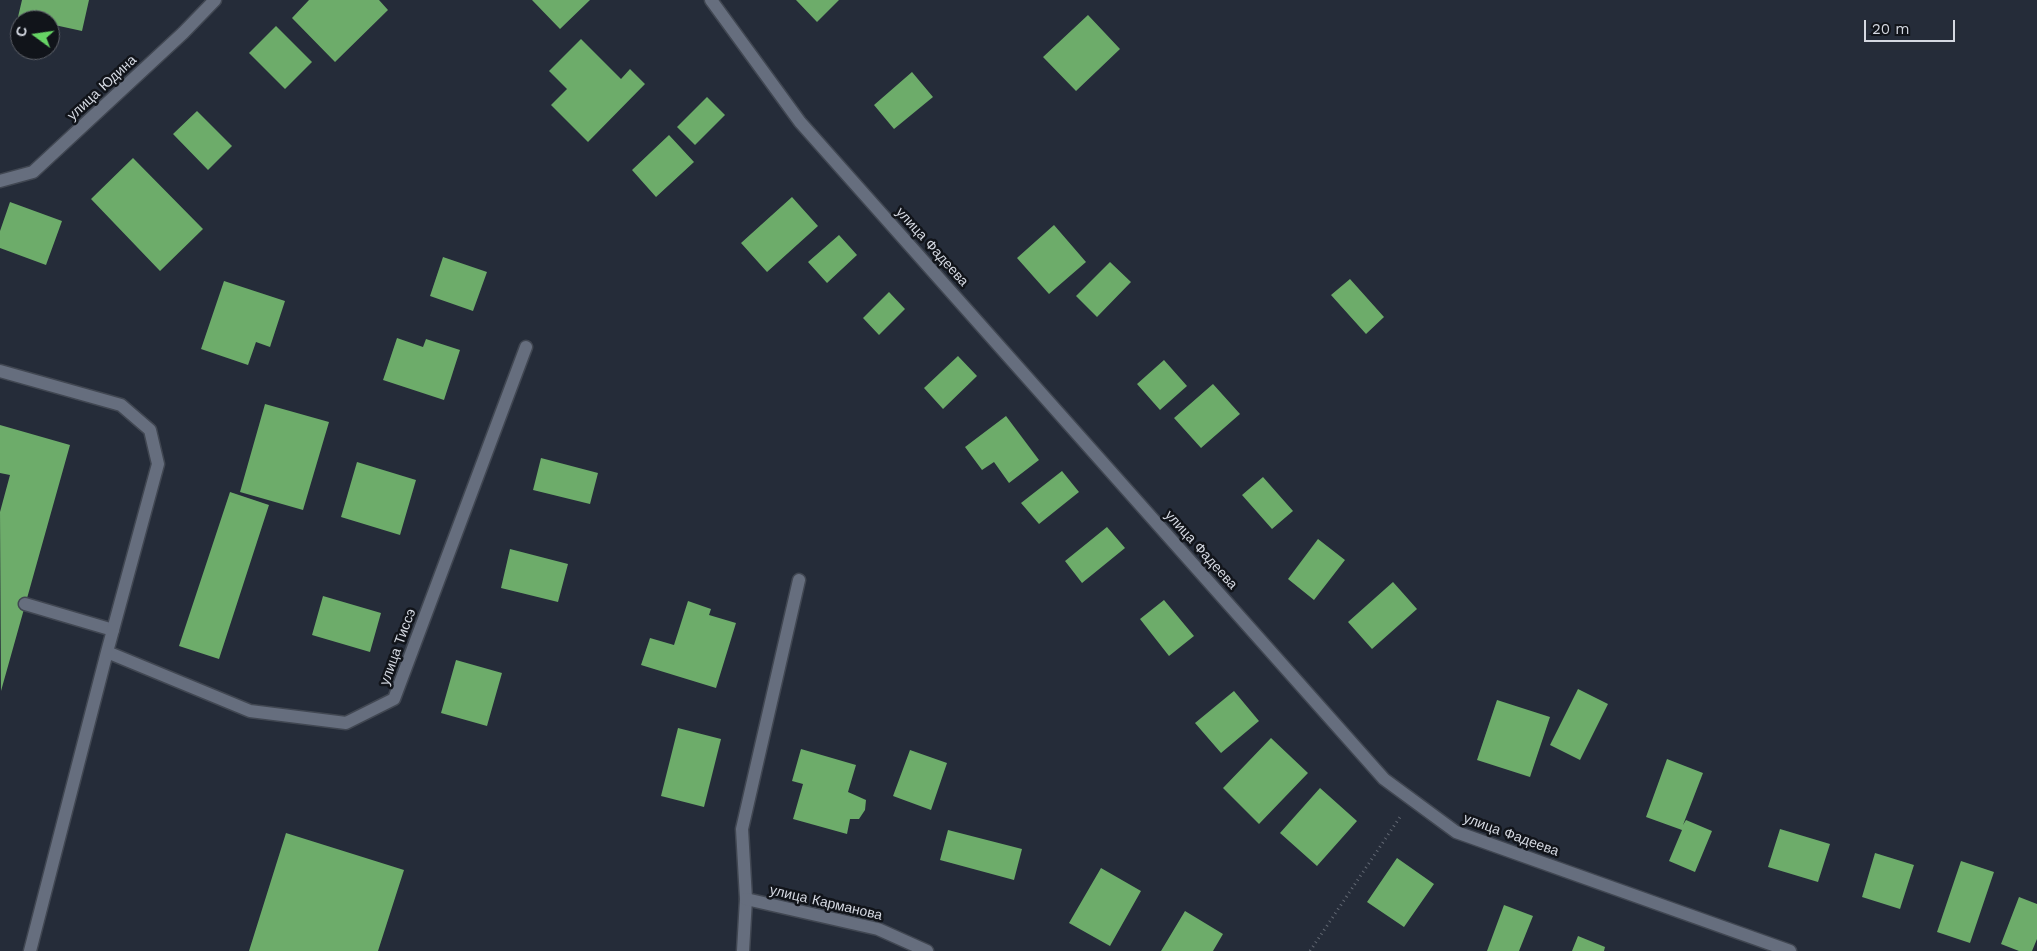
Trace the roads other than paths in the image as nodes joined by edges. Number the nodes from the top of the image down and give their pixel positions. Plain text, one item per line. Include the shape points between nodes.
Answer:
1 (215, 0) edge
2 (711, 0) edge
3 (0, 181) edge
4 (526, 347) dead end
5 (0, 371) edge
6 (799, 580) dead end
7 (25, 604) dead end
8 (113, 630) junction
9 (107, 652) junction
10 (746, 899) junction
11 (30, 951) edge
12 (743, 951) edge
13 (926, 951) edge
14 (1790, 951) edge

1 - 3 street, улица Юдина via 33,172
2 - 14 street, улица Фадеева via 800,122 1384,779 1456,832
4 - 9 street, улица Тиссэ via 394,699 346,723 250,711
5 - 8 street via 121,405 150,430 158,464
6 - 10 street via 742,829
7 - 8 street
8 - 9 street
9 - 11 street
10 - 12 street
10 - 13 street, улица Карманова via 878,929

